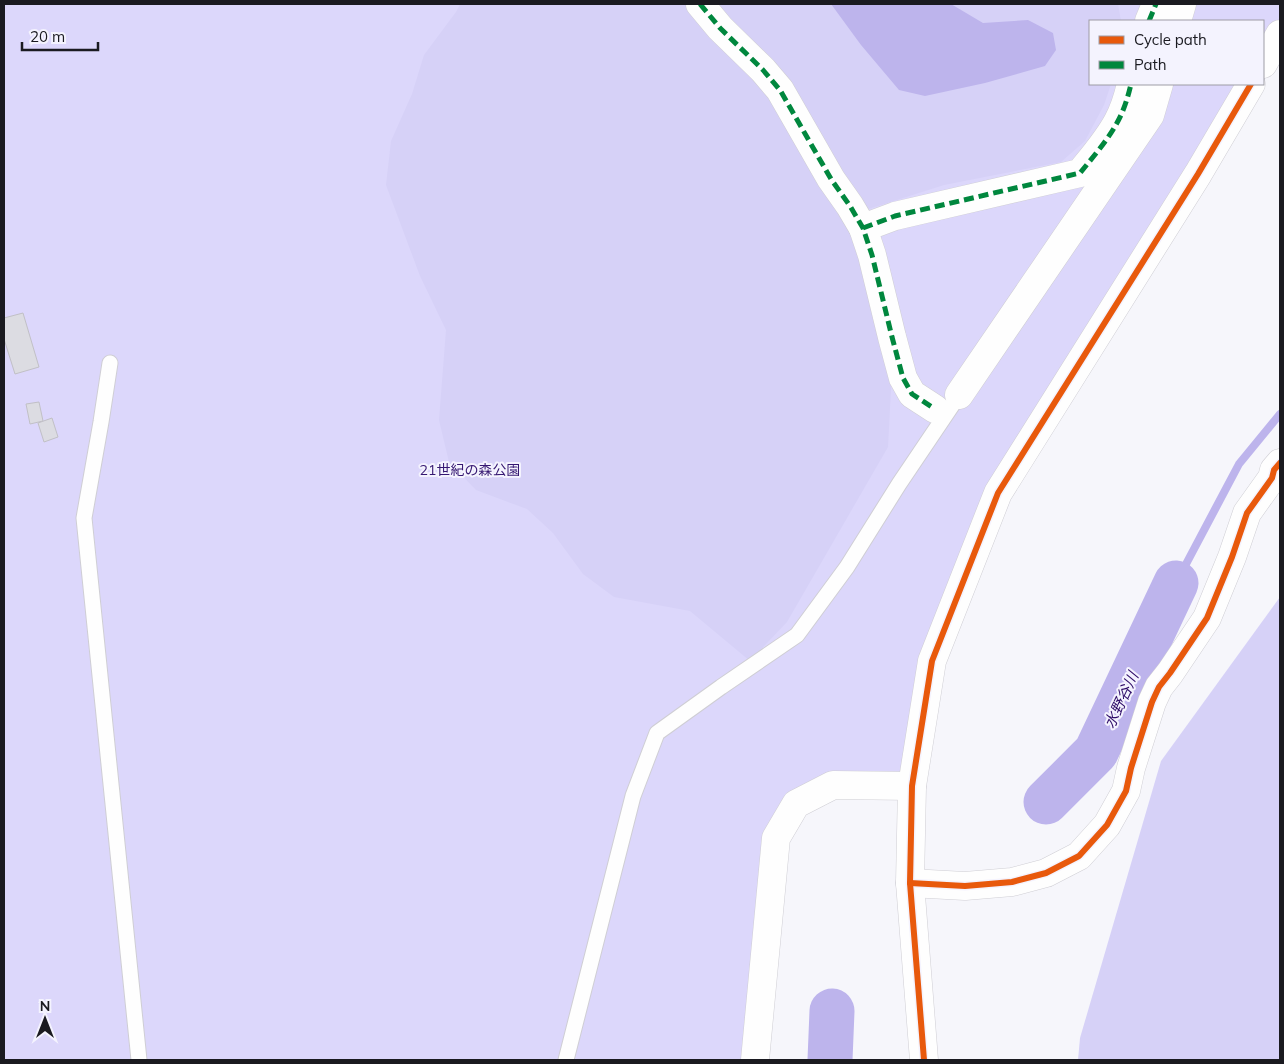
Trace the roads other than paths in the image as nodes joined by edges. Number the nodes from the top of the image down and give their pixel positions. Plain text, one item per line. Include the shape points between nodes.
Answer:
1 (700, 4) edge
2 (1156, 4) edge
3 (1182, 4) edge
4 (1149, 20) edge
5 (1177, 20) edge
6 (1280, 34) edge
7 (1264, 62) edge
8 (1131, 85) edge
9 (1159, 85) edge
10 (1250, 85) edge
11 (863, 228) junction
12 (110, 363) dead end
13 (958, 394) joint
14 (935, 409) dead end
15 (1280, 463) edge
16 (912, 786) junction
17 (910, 883) junction
18 (138, 1060) edge
19 (566, 1060) edge
20 (754, 1060) edge
21 (924, 1060) edge

1 - 11 street via 780,90
2 - 4 street
3 - 5 street
6 - 7 street
8 - 11 street via 1118,122 1080,173 895,216
9 - 13 street via 1150,115
10 - 16 street via 998,493 932,661
11 - 14 street via 903,378 912,394
12 - 18 lane via 84,518
13 - 19 lane via 847,567 797,635 657,733 633,796
15 - 17 street via 1247,513 1207,618 1159,687 1126,791 1107,825 1079,856 1046,873 1012,882 965,886
16 - 17 street
16 - 20 street via 834,784 796,804 781,829 776,838
17 - 21 street

